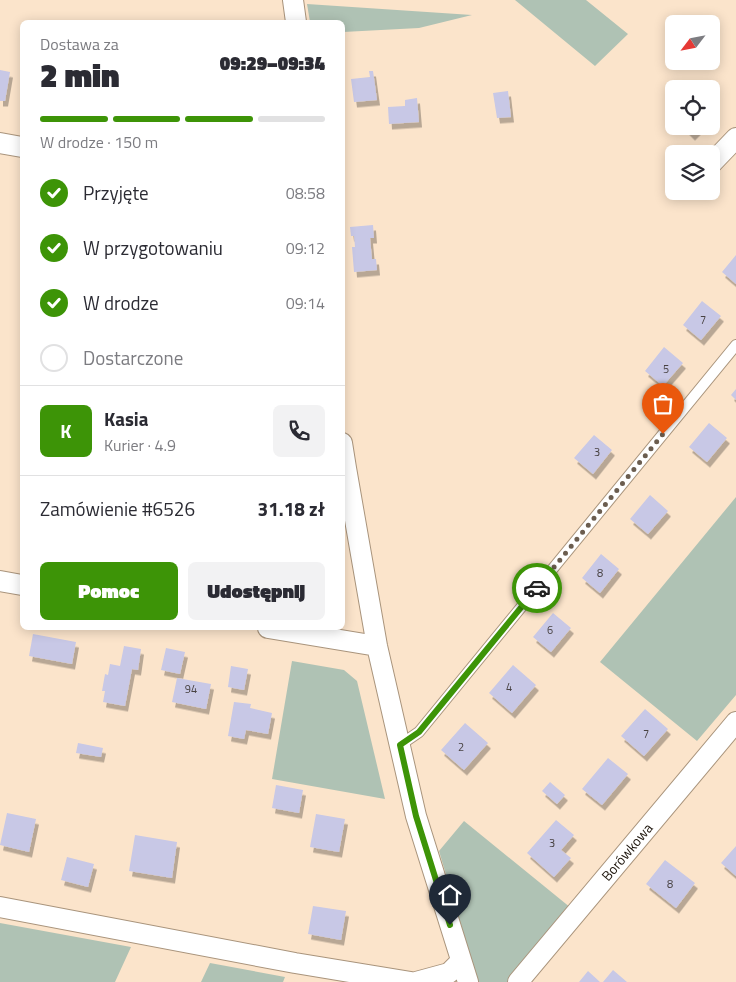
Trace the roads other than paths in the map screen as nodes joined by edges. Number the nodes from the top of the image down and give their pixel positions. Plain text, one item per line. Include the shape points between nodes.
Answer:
1 (293, 0) edge
2 (296, 20) edge
3 (736, 138) edge
4 (0, 142) edge
5 (20, 147) edge
6 (720, 155) edge
7 (736, 345) edge
8 (345, 462) edge
9 (0, 581) edge
10 (20, 585) edge
11 (280, 630) edge
12 (377, 646) junction
13 (736, 722) edge
14 (400, 745) junction
15 (0, 907) edge
16 (452, 972) edge
17 (411, 982) edge
18 (416, 982) edge
19 (468, 982) edge
20 (518, 982) edge

1 - 2 street
3 - 6 street
4 - 5 street
7 - 14 lane via 419,732
8 - 12 street
9 - 10 street
11 - 12 street
12 - 14 street
13 - 20 street, Borówkowa
14 - 16 street
15 - 17 street
16 - 18 street
16 - 19 street

